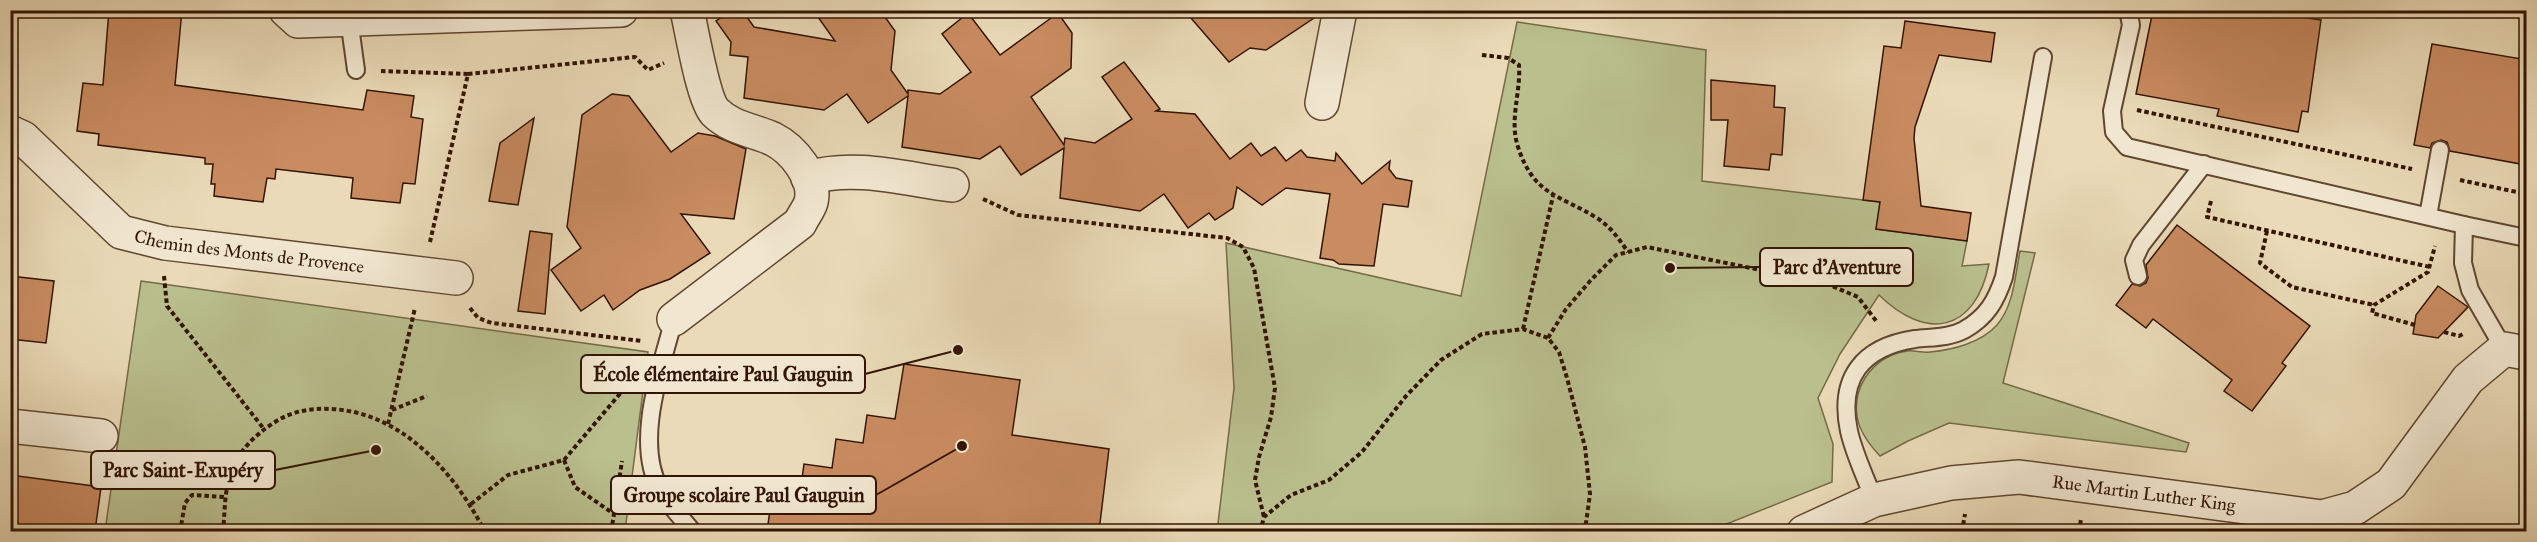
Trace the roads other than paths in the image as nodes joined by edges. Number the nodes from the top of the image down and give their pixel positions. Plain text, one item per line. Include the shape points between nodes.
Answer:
1 (286, 10) edge
2 (621, 10) edge
3 (687, 10) edge
4 (1340, 10) edge
5 (2128, 10) edge
6 (349, 19) junction
7 (2043, 57) dead end
8 (356, 70) road end
9 (1322, 103) dead end
10 (10, 132) edge
11 (2440, 150) dead end
12 (2204, 164) junction
13 (808, 178) junction
14 (952, 185) road end
15 (2428, 216) junction
16 (2464, 225) junction
17 (2526, 238) edge
18 (2138, 276) dead end
19 (456, 278) road end
20 (674, 319) joint
21 (2515, 351) edge
22 (10, 426) edge
23 (101, 436) dead end
24 (1874, 500) junction
25 (693, 531) edge
26 (1804, 531) edge

1 - 6 street via 298,21
2 - 6 street
3 - 13 street via 706,93 714,111 730,123 774,140 796,158
4 - 9 street
5 - 12 lane via 2130,25 2112,111 2114,132 2127,147
6 - 8 lane
7 - 24 lane via 1997,300 1963,330 1944,337 1887,345 1865,358 1850,380 1846,408 1849,433
10 - 19 street, Chemin des Monts de Provence via 23,138 121,232 165,243
11 - 15 lane
12 - 15 lane
12 - 18 lane via 2141,245 2134,260
13 - 14 street via 848,171
13 - 20 street via 811,201 800,223
15 - 16 lane
16 - 17 lane
16 - 21 lane via 2463,263 2469,290
20 - 25 lane via 650,429 649,456 661,492
21 - 24 street, Rue Martin Luther King via 2468,379 2391,484 2355,508 2322,517 2019,477 1951,483
22 - 23 street
24 - 26 street, Rue Martin Luther King

